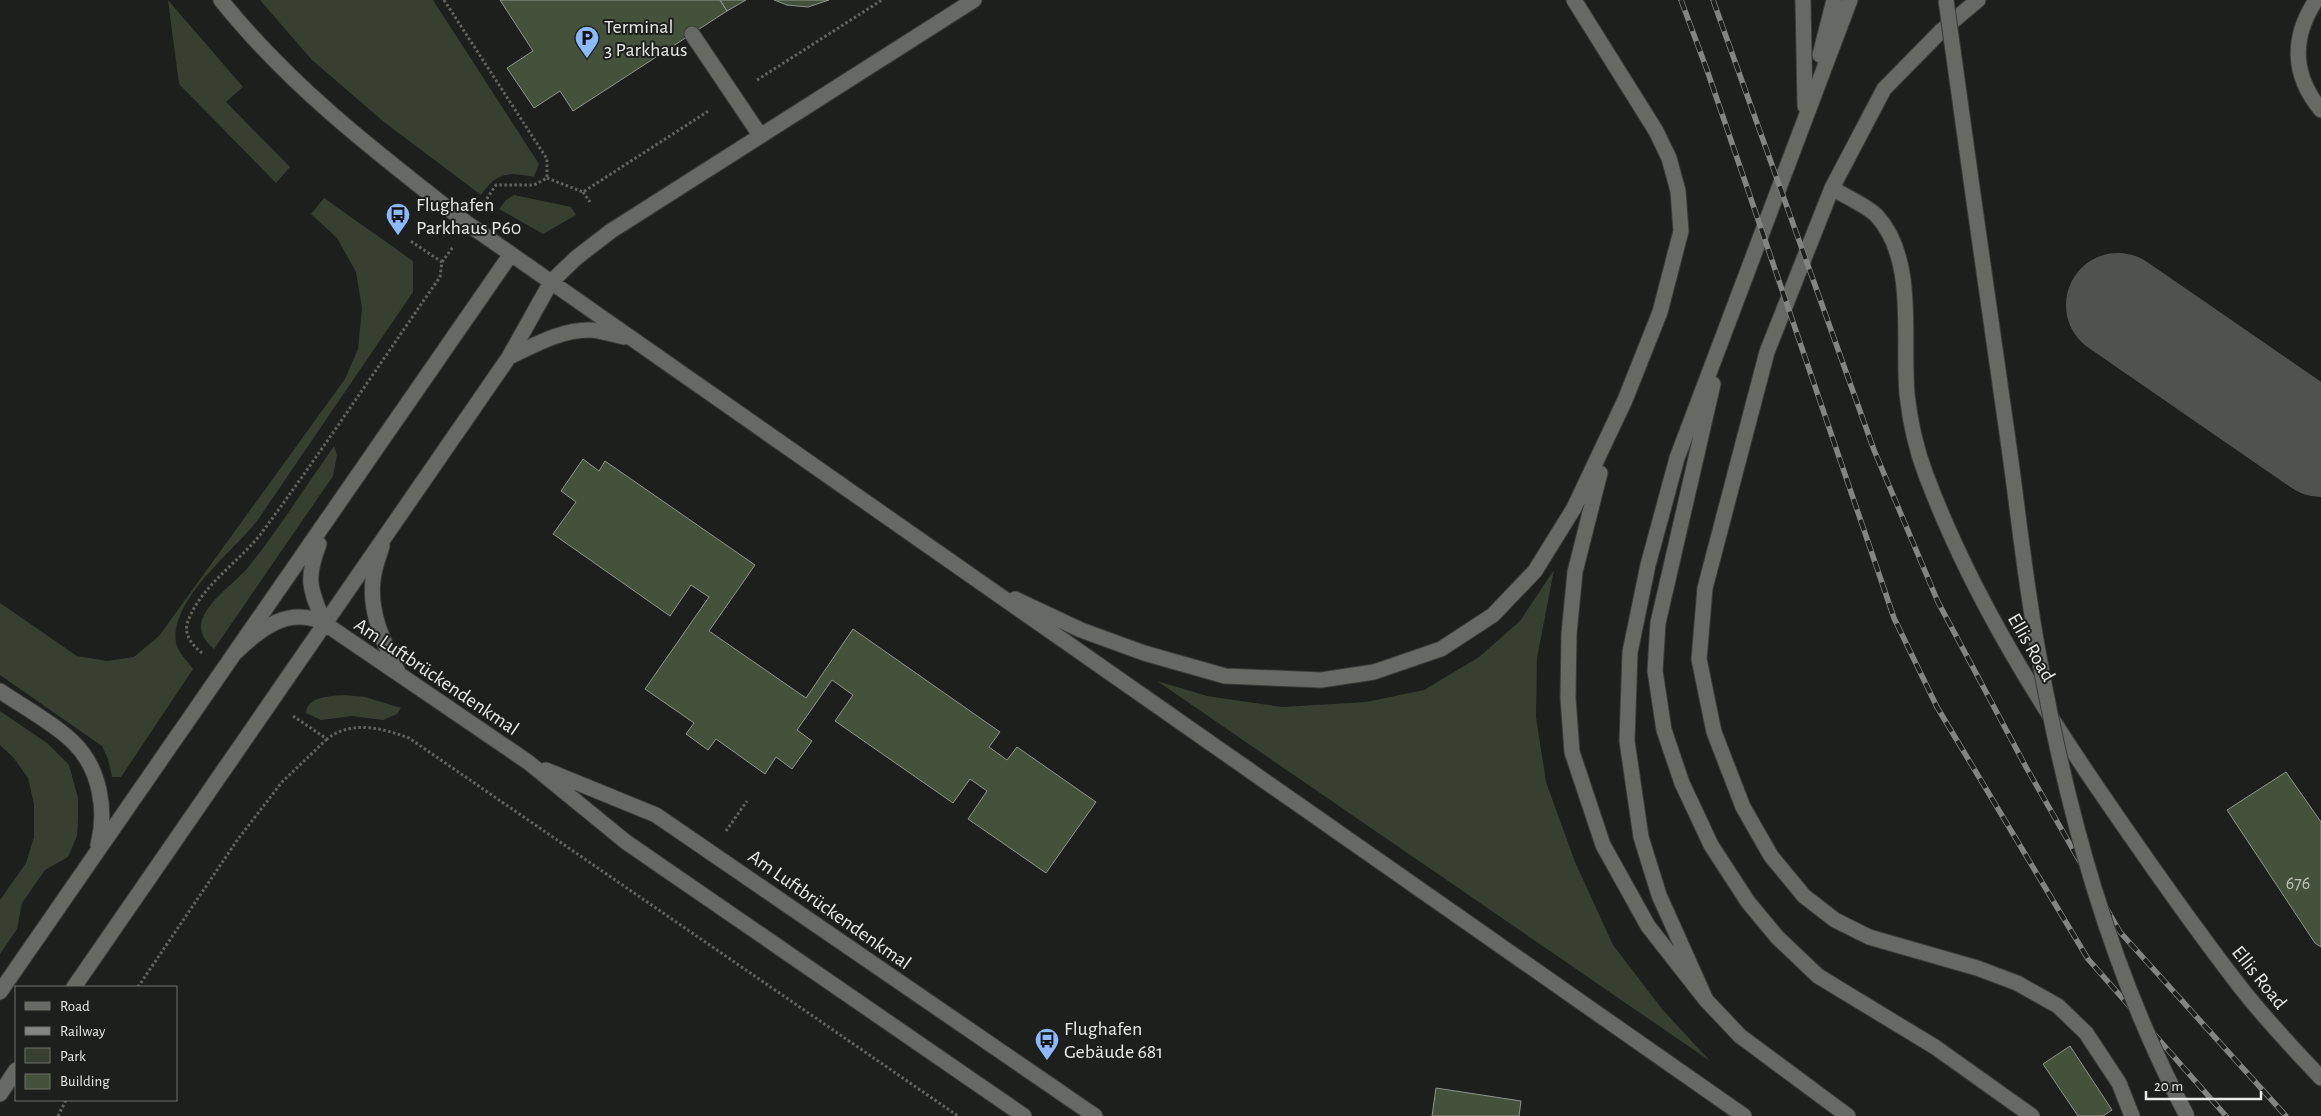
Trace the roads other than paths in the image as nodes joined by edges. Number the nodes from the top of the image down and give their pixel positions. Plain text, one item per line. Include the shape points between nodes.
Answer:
1 (221, 0) edge
2 (974, 0) edge
3 (1574, 0) edge
4 (1803, 0) edge
5 (1834, 0) edge
6 (1850, 0) edge
7 (1946, 0) edge
8 (1978, 0) edge
9 (2316, 0) edge
10 (692, 34) dead end
11 (2321, 110) edge
12 (1805, 115) junction
13 (760, 135) junction
14 (1832, 188) junction
15 (511, 254) junction
16 (551, 282) junction
17 (1731, 313) junction
18 (632, 339) junction
19 (509, 358) junction
20 (1624, 400) junction
21 (333, 513) junction
22 (385, 535) junction
23 (977, 581) junction
24 (324, 623) junction
25 (236, 652) junction
26 (399, 673) junction
27 (0, 691) edge
28 (528, 762) junction
29 (96, 852) junction
30 (75, 986) edge
31 (0, 992) edge
32 (1706, 1000) junction
33 (15, 1072) edge
34 (2321, 1078) edge
35 (0, 1094) edge
36 (1024, 1116) edge
37 (1095, 1116) edge
38 (1744, 1116) edge
39 (1848, 1116) edge
40 (2032, 1116) edge
41 (2132, 1116) edge
42 (2187, 1116) edge

1 - 15 street via 262,49 339,121 468,224
2 - 13 street
3 - 20 street via 1656,131 1669,158 1678,191 1681,231 1663,303
4 - 12 street
5 - 12 street
6 - 12 street
7 - 42 street, bridge via 2037,650 2071,811 2097,903 2128,989 2149,1042
8 - 14 street via 1884,89
9 - 11 street via 2301,26 2298,60 2307,89
10 - 13 street
12 - 17 street
13 - 16 street via 611,231
14 - 34 street, Ellis Road via 1875,214 1892,237 1900,266 1908,338 1907,393 1916,448 1938,507 1981,598 2042,705 2172,895 2239,986
14 - 41 street via 1766,352 1705,588 1699,659 1714,732 1743,807 1771,856 1804,896 1835,920 1869,937 2017,982 2058,1006 2086,1033 2119,1084
15 - 16 street
15 - 21 street
16 - 18 street
16 - 19 street
17 - 32 street via 1677,458 1648,565 1630,652 1627,741 1641,838 1659,895
17 - 40 street via 1658,623 1656,672 1664,730 1682,783 1711,845 1748,902 1777,937 1818,976 1935,1047
18 - 19 street via 591,330 572,331 552,336
18 - 23 street
19 - 22 street
20 - 23 street via 1574,508 1535,571 1493,615 1441,649 1374,672 1322,680 1225,676 1144,653 1081,630
20 - 32 street via 1594,490 1575,572 1569,634 1568,698 1572,752 1603,845 1648,926
21 - 24 street via 309,575 310,588
21 - 25 street
22 - 24 street
22 - 26 street via 373,579 373,599 379,633
23 - 38 street
24 - 25 street via 312,617 288,618 268,626
24 - 26 street, Am Luftbrückendenkmal
24 - 30 street via 273,702
25 - 29 street
26 - 28 street, Am Luftbrückendenkmal
27 - 29 street via 72,741 84,755 102,804 103,829
28 - 36 street, Am Luftbrückendenkmal via 626,842
28 - 37 street, Am Luftbrückendenkmal via 656,816
29 - 31 street
32 - 39 street via 1740,1036
33 - 35 street

